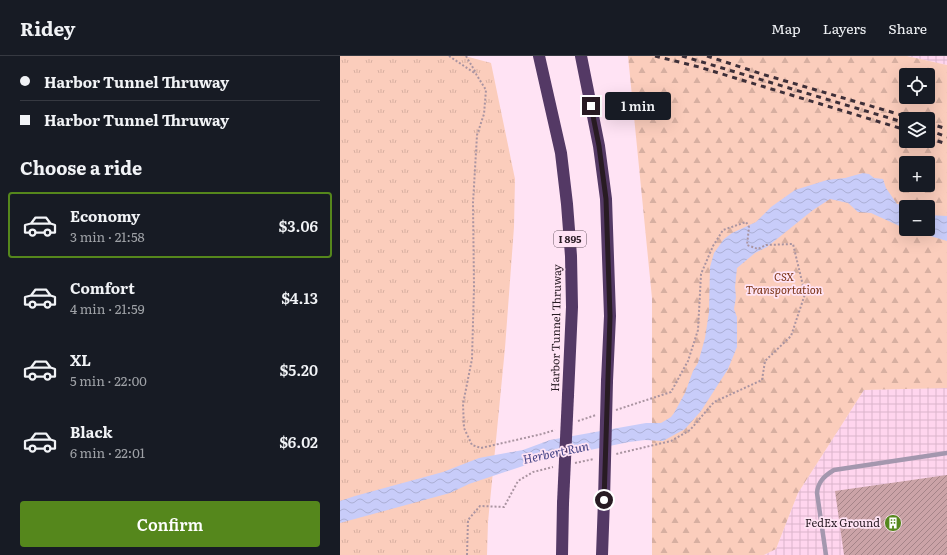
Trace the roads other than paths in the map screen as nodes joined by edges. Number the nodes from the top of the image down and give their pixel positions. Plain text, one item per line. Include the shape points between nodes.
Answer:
1 (539, 56) edge
2 (581, 56) edge
3 (947, 453) edge
4 (562, 555) edge
5 (602, 555) edge
6 (826, 555) edge

1 - 4 highway, Harbor Tunnel Thruway / I 895, bridge via 561,153 571,256 572,307
2 - 5 highway, bridge via 599,146 606,199 610,316
3 - 6 lane via 834,470 827,474 818,485 817,493

